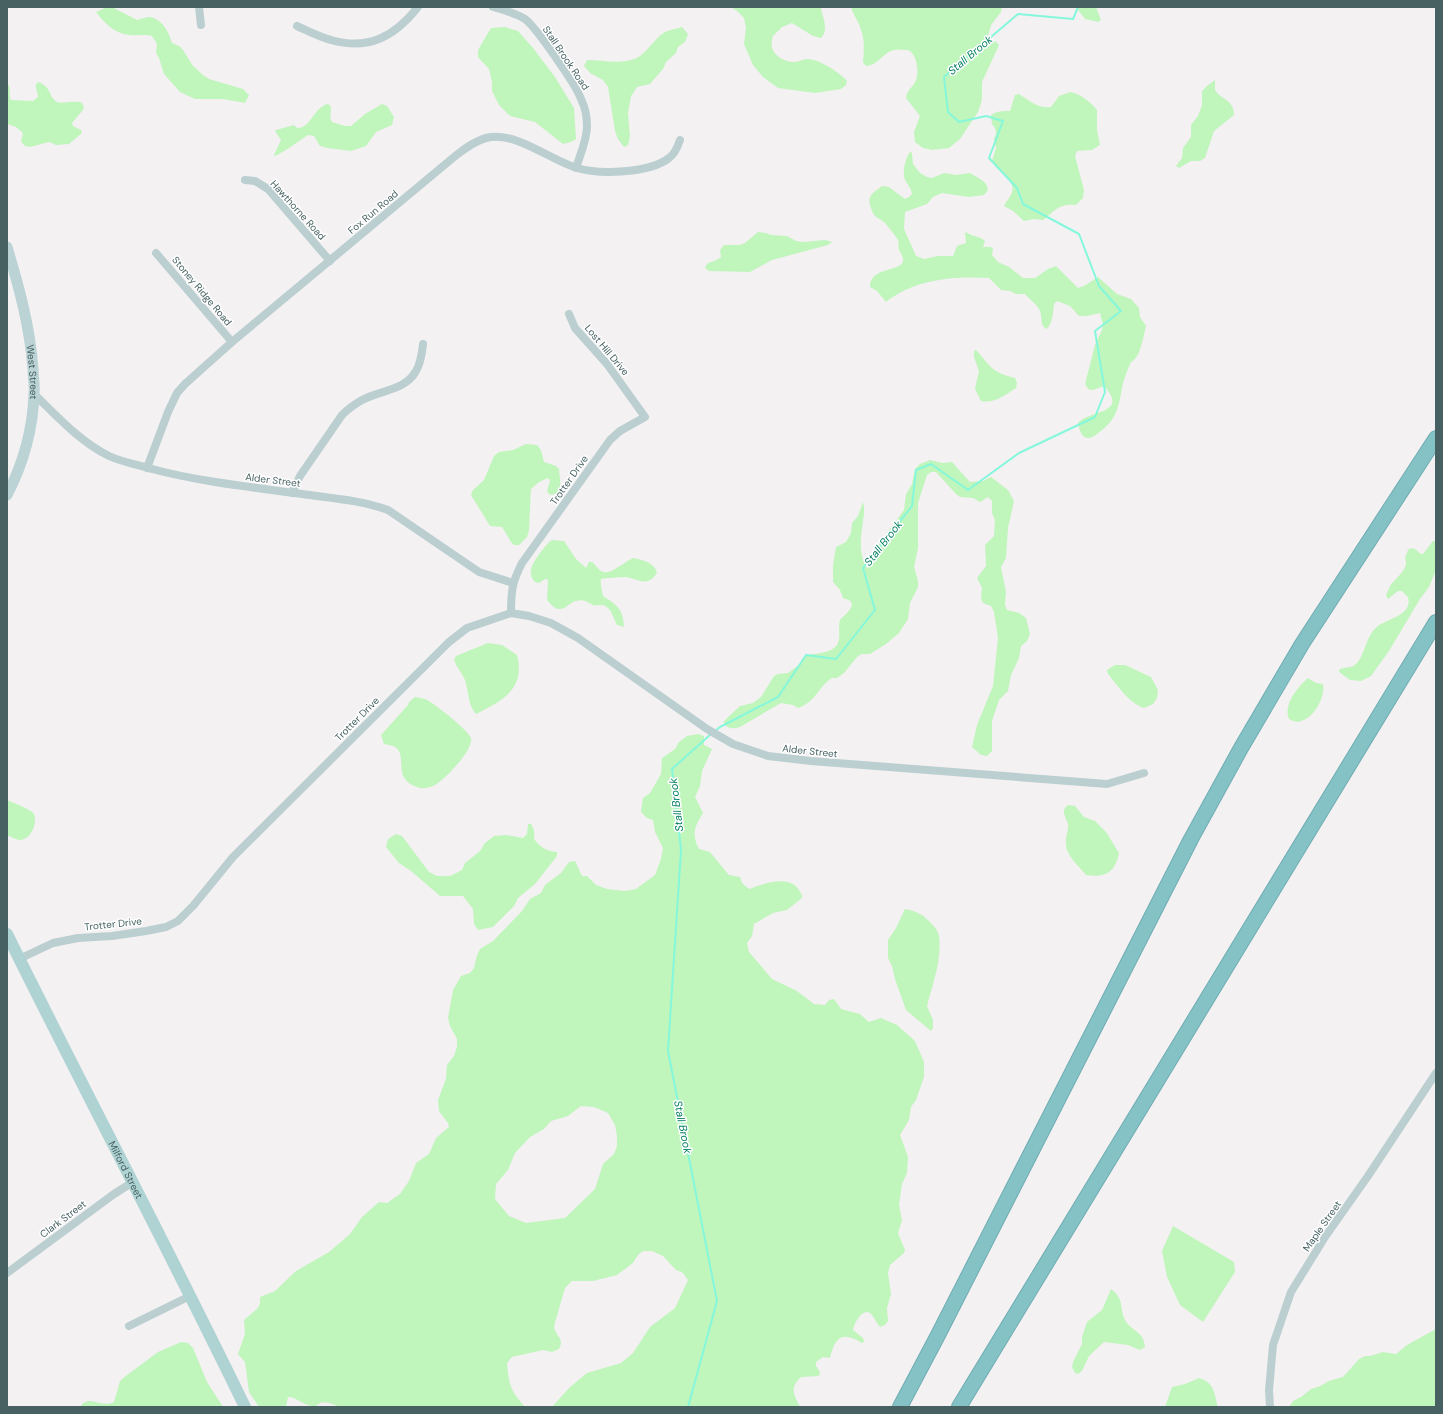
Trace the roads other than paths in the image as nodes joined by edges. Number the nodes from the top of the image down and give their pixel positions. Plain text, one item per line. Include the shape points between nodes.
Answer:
1 (199, 7) edge
2 (418, 7) edge
3 (493, 7) edge
4 (201, 25) dead end
5 (297, 26) dead end
6 (680, 140) dead end
7 (576, 168) junction
8 (246, 180) dead end
9 (7, 247) edge
10 (156, 253) dead end
11 (330, 261) junction
12 (569, 314) dead end
13 (232, 342) junction
14 (423, 344) dead end
15 (34, 394) junction
16 (646, 417) joint
17 (1436, 438) edge
18 (147, 468) junction
19 (292, 493) junction
20 (7, 495) edge
21 (513, 582) junction
22 (511, 613) junction
23 (1436, 622) edge
24 (1144, 773) dead end
25 (7, 934) edge
26 (19, 959) junction
27 (1436, 1073) edge
28 (133, 1182) junction
29 (7, 1273) edge
30 (190, 1296) junction
31 (129, 1326) dead end
32 (245, 1407) edge
33 (900, 1407) edge
34 (959, 1407) edge
35 (1270, 1407) edge

1 - 4 street
2 - 5 street via 407,21 389,35 359,43 330,40
3 - 7 street, Stall Brook Road via 517,15 531,24 581,98 587,127
6 - 7 street, Fox Run Road via 671,157 651,166 607,171
7 - 11 street, Fox Run Road via 512,140 491,137 481,140 454,158
8 - 11 street, Hawthorne Road via 255,181 268,189
9 - 15 street, West Street via 26,313
10 - 13 street, Stoney Ridge Road
11 - 13 street, Fox Run Road
12 - 16 street, Lost Hill Drive via 575,328 607,364
13 - 18 street, Fox Run Road via 178,393
14 - 19 street via 416,371 411,378 394,389 363,399 342,415 300,476
15 - 18 street, Alder Street via 89,444 108,456
15 - 20 street, West Street via 30,433 17,476
16 - 21 street, Trotter Drive via 620,431 610,440 522,563
17 - 33 highway via 1321,614 1220,785 938,1338
18 - 19 street, Alder Street via 183,477
19 - 21 street, Alder Street via 356,502 388,510 479,572
21 - 22 street, Trotter Drive
22 - 24 street, Alder Street via 551,623 578,638 707,729 733,744 768,756 811,762 1106,784
22 - 26 street, Trotter Drive via 467,628 449,642 233,857 178,921 166,927 146,931 53,943
23 - 34 highway
25 - 26 main road, Milford Street
26 - 28 main road, Milford Street
27 - 35 street, Maple Street via 1325,1237 1291,1292 1273,1345
28 - 29 street, Clark Street
28 - 30 main road, Milford Street
30 - 31 street
30 - 32 main road, Milford Street

